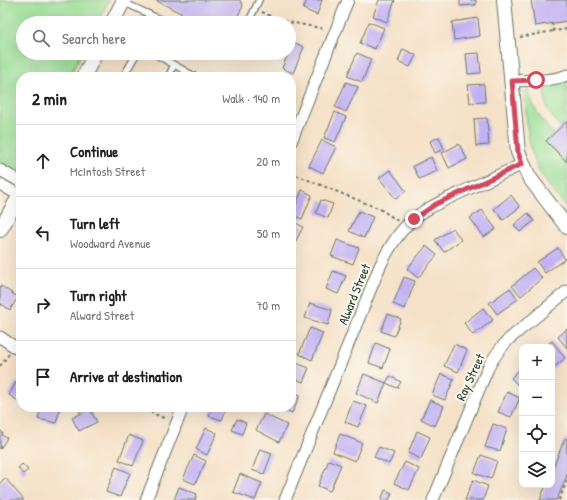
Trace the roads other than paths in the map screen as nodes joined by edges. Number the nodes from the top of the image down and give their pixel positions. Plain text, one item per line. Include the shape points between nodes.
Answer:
1 (260, 0) edge
2 (348, 0) edge
3 (504, 0) edge
4 (124, 1) edge
5 (149, 14) joint
6 (116, 16) edge
7 (153, 16) edge
8 (252, 16) edge
9 (92, 60) edge
10 (133, 60) edge
11 (165, 60) edge
12 (174, 65) junction
13 (86, 72) edge
14 (126, 72) edge
15 (170, 72) edge
16 (187, 72) edge
17 (567, 75) edge
18 (512, 81) junction
19 (296, 130) edge
20 (522, 164) junction
21 (0, 170) edge
22 (0, 184) edge
23 (16, 186) edge
24 (16, 189) edge
25 (16, 200) edge
26 (567, 227) edge
27 (0, 230) edge
28 (567, 291) edge
29 (0, 337) edge
30 (16, 348) edge
31 (181, 412) edge
32 (146, 500) edge
33 (285, 500) edge
34 (433, 500) edge

1 - 8 lane
2 - 19 street
3 - 18 street
4 - 5 lane
4 - 6 street
5 - 7 lane
9 - 13 street
10 - 14 lane
11 - 12 lane
12 - 15 lane
12 - 16 lane
17 - 18 street via 560,78
18 - 20 street via 518,152
20 - 26 street via 537,190
20 - 33 street, Alward Street via 436,204 405,227 387,251
21 - 23 street
22 - 24 street
25 - 27 street
28 - 34 street, Ray Street via 509,339 494,357
29 - 30 street
31 - 32 street

